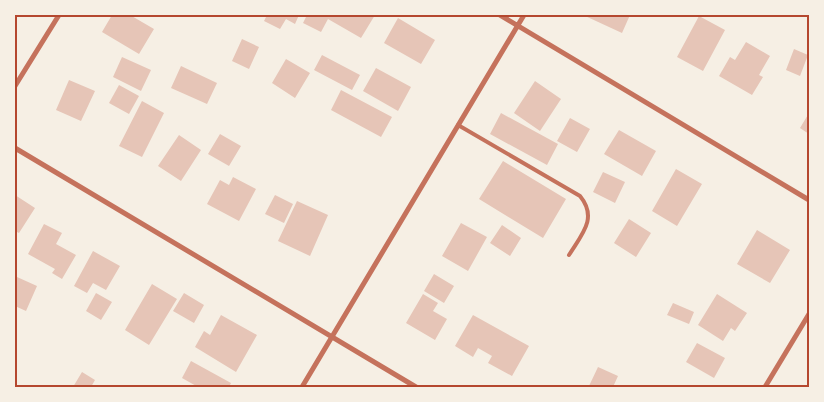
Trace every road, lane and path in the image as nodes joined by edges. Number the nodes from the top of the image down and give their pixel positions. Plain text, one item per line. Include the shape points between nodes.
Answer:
1 (59, 15) edge
2 (500, 15) edge
3 (524, 15) edge
4 (518, 25) junction
5 (15, 86) edge
6 (458, 125) junction
7 (15, 148) edge
8 (809, 200) edge
9 (569, 256) dead end
10 (809, 314) edge
11 (331, 337) junction
12 (302, 387) edge
13 (416, 387) edge
14 (765, 387) edge

1 - 5 street
2 - 4 street
3 - 4 street
4 - 6 street
4 - 8 street
6 - 9 lane via 580,196 588,205 589,218
6 - 11 street
7 - 11 street
10 - 14 street
11 - 12 street
11 - 13 street

